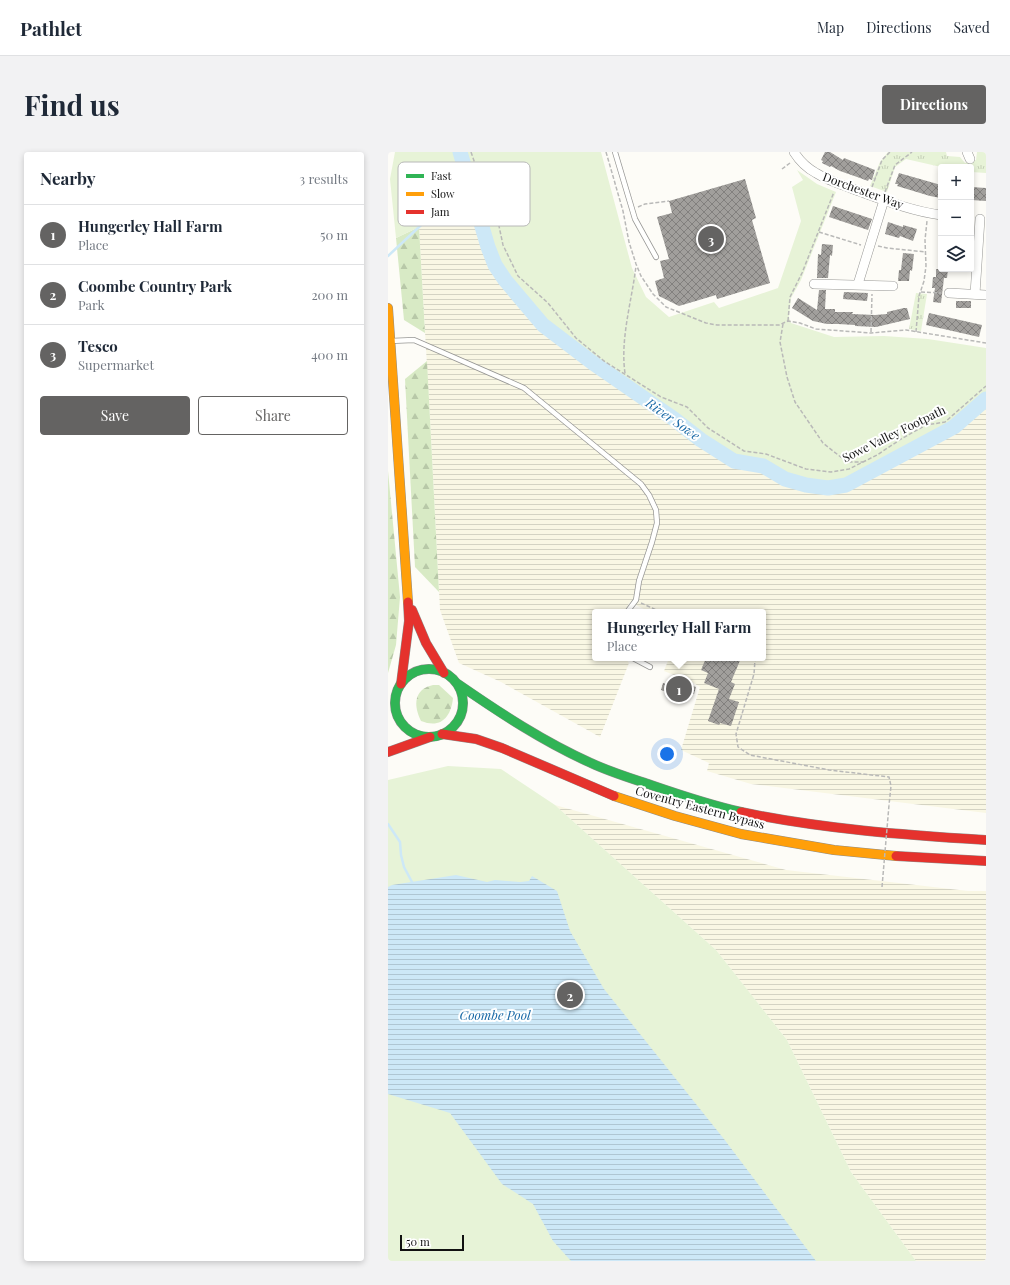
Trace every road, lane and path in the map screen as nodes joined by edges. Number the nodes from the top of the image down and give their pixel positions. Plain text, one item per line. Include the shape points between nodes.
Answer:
1 (472, 152) edge
2 (606, 152) edge
3 (615, 152) edge
4 (794, 152) edge
5 (890, 152) edge
6 (912, 152) edge
7 (475, 162) edge
8 (790, 163) dead end
9 (782, 169) dead end
10 (837, 183) junction
11 (869, 195) junction
12 (884, 200) junction
13 (669, 201) dead end
14 (632, 208) junction
15 (622, 211) junction
16 (928, 213) junction
17 (938, 215) edge
18 (979, 219) edge
19 (499, 226) edge
20 (820, 232) junction
21 (870, 246) junction
22 (926, 252) junction
23 (656, 257) dead end
24 (636, 264) junction
25 (814, 284) dead end
26 (858, 284) junction
27 (893, 286) dead end
28 (872, 290) dead end
29 (921, 292) junction
30 (949, 293) joint
31 (976, 294) junction
32 (986, 295) edge
33 (388, 308) edge
34 (788, 321) junction
35 (783, 324) junction
36 (916, 332) junction
37 (871, 333) junction
38 (390, 341) junction
39 (986, 343) edge
40 (625, 374) junction
41 (986, 386) edge
42 (863, 462) junction
43 (408, 598) junction
44 (636, 600) junction
45 (629, 609) edge
46 (655, 609) edge
47 (639, 661) edge
48 (755, 661) edge
49 (650, 667) dead end
50 (444, 673) junction
51 (458, 684) junction
52 (400, 687) junction
53 (388, 707) edge
54 (438, 735) junction
55 (388, 752) edge
56 (986, 840) edge
57 (986, 861) edge
58 (882, 887) dead end

1 - 7 path, Sowe Valley Footpath
2 - 15 path
3 - 14 lane
4 - 10 street, Dorchester Way via 815,173
5 - 11 path via 882,160
6 - 12 path via 893,168
8 - 9 path
10 - 11 street, Dorchester Way
10 - 20 path
11 - 12 street, Dorchester Way
12 - 16 street, Dorchester Way
12 - 21 street
13 - 14 path
14 - 15 path
14 - 23 lane via 635,219
15 - 24 path
16 - 17 street, Dorchester Way
16 - 22 path
18 - 31 street
19 - 40 path, Sowe Valley Footpath via 503,245 518,276 548,303 576,338
20 - 21 path via 864,247
20 - 34 path via 815,238 790,297
21 - 22 path
21 - 26 street
22 - 29 path
24 - 35 path via 653,294 666,307 680,314 717,325
24 - 40 path via 624,345
25 - 26 street
26 - 27 street
28 - 37 path
29 - 30 path
29 - 36 path
30 - 31 street
31 - 32 street
33 - 38 main road
34 - 35 path
34 - 37 path via 816,329
35 - 42 path via 780,342 795,402 823,443 848,462
36 - 37 path via 906,330
36 - 39 path
38 - 43 main road
38 - 44 lane via 414,340 524,388 641,484 656,510 657,523
40 - 42 path, Sowe Valley Footpath via 661,397 687,407 708,428 744,451 766,454 806,469 830,472 849,469
41 - 42 path, Sowe Valley Footpath via 944,422 926,425
43 - 50 main road via 424,642
43 - 52 main road via 409,621
44 - 45 lane
44 - 46 path
47 - 49 lane
48 - 58 path, bridge via 754,674 736,734 738,747 750,755 829,770 889,777 891,786
50 - 51 main road
50 - 52 main road via 421,670 408,676
51 - 54 main road via 463,700 461,715 454,726
51 - 56 main road, Coventry Eastern Bypass via 509,719 591,764 706,804 749,814 836,828 921,837
52 - 53 main road
52 - 54 main road via 396,696 396,708 403,723 417,734
54 - 55 main road, Coventry Eastern Bypass
54 - 57 main road, Coventry Eastern Bypass via 457,736 502,748 613,796 741,834 834,850 915,858

